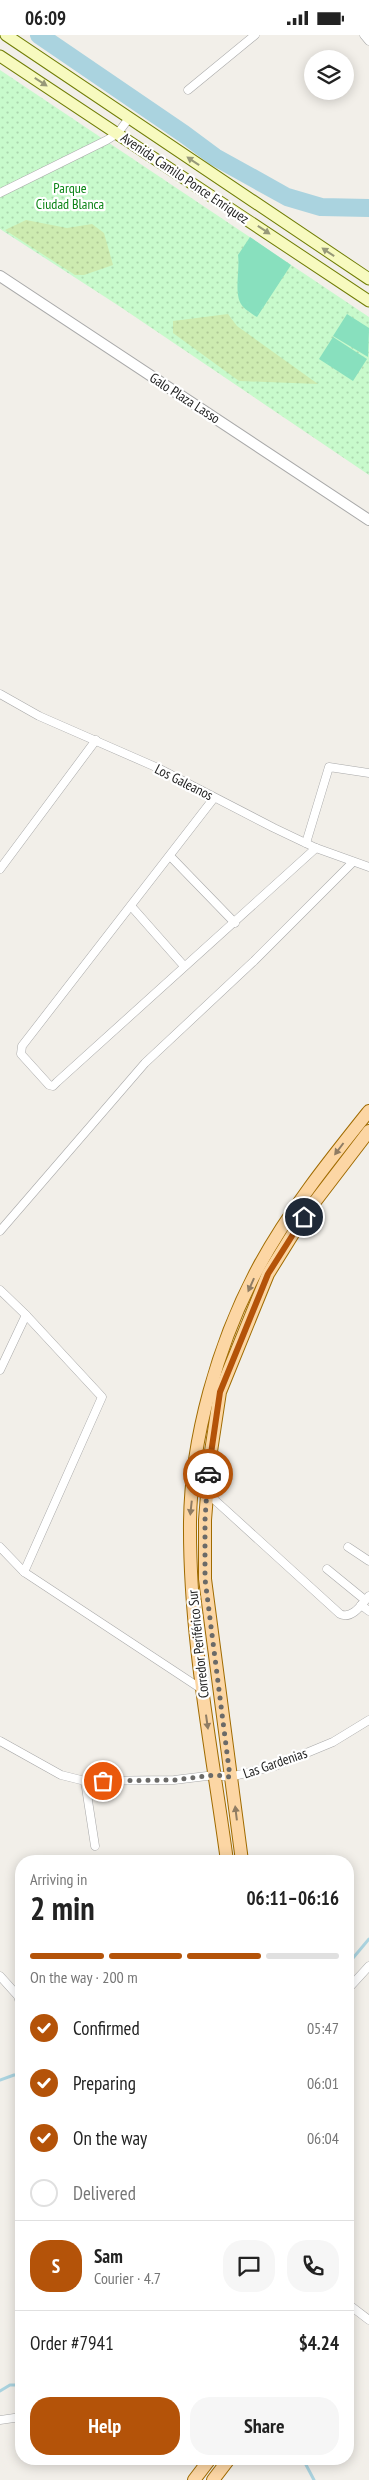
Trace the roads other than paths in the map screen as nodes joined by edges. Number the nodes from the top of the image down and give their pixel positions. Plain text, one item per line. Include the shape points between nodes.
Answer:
1 (6, 35) edge
2 (255, 35) edge
3 (364, 35) edge
4 (369, 41) edge
5 (0, 56) edge
6 (188, 90) dead end
7 (129, 117) junction
8 (118, 133) junction
9 (0, 193) edge
10 (0, 276) edge
11 (369, 279) edge
12 (369, 301) edge
13 (369, 520) edge
14 (0, 694) edge
15 (96, 740) junction
16 (369, 773) edge
17 (214, 798) junction
18 (306, 843) junction
19 (316, 847) junction
20 (170, 856) junction
21 (353, 862) junction
22 (369, 867) edge
23 (0, 869) edge
24 (131, 906) junction
25 (234, 923) junction
26 (184, 966) junction
27 (369, 1111) edge
28 (369, 1131) edge
29 (0, 1231) edge
30 (0, 1290) edge
31 (26, 1315) junction
32 (0, 1370) edge
33 (207, 1493) junction
34 (0, 1547) edge
35 (348, 1547) dead end
36 (369, 1561) edge
37 (327, 1569) dead end
38 (24, 1572) junction
39 (365, 1600) edge
40 (369, 1611) edge
41 (203, 1690) junction
42 (369, 1720) edge
43 (0, 1741) edge
44 (215, 1775) junction
45 (230, 1777) junction
46 (85, 1781) junction
47 (95, 1846) dead end
48 (226, 1855) edge
49 (241, 1855) edge
50 (369, 1967) edge
51 (0, 1976) edge
52 (354, 1983) edge
53 (15, 1991) edge
54 (354, 2309) edge
55 (369, 2320) edge
56 (15, 2418) edge
57 (0, 2420) edge
58 (205, 2465) edge
59 (223, 2465) edge
60 (194, 2480) edge
61 (212, 2480) edge

1 - 7 main road, Avenida Camilo Ponce Enriquez
2 - 6 street
3 - 4 street
5 -> 8 main road, Avenida Camilo Ponce Enriquez
7 - 8 street
11 -> 7 main road, Avenida Camilo Ponce Enriquez
8 - 9 street
8 -> 12 main road, Avenida Camilo Ponce Enriquez
10 - 13 street, Galo Plaza Lasso
14 - 15 street, Los Galeanos via 40,716
15 - 17 street, Los Galeanos
15 - 23 street
16 - 18 street via 330,767
17 - 18 street, Los Galeanos
17 - 20 street
18 - 19 street, Los Galeanos
19 - 21 street, Los Galeanos
19 - 25 street
20 - 24 street
20 - 25 street
21 - 22 street, Los Galeanos
21 - 29 street via 145,1063
24 - 26 street
24 - 26 street via 22,1046 20,1054 53,1086
25 - 26 street
27 -> 41 main road, Corredor Periférico Sur via 297,1207 258,1269 210,1388 197,1456 190,1521 191,1583
28 - 33 main road, Corredor Periférico Sur via 304,1217 267,1276 220,1392
30 - 31 street
31 - 32 street
31 - 38 street via 102,1397
33 - 39 street via 340,1614 351,1615
33 - 45 main road, Corredor Periférico Sur via 205,1579
34 - 38 street
35 - 36 street
37 - 39 street
38 - 41 street
39 - 40 street
41 -> 44 main road, Corredor Periférico Sur
42 - 45 street, Las Gardenias via 333,1742 275,1765
43 - 46 street, Las Gardenias via 61,1775
44 - 45 street, Las Gardenias
44 - 46 street, Las Gardenias via 174,1780
44 - 48 main road, Corredor Periférico Sur
49 -> 45 main road, Corredor Periférico Sur
46 - 47 street
50 - 52 street
51 - 53 street
54 - 55 street
56 - 57 street
58 - 60 main road
59 - 61 main road

